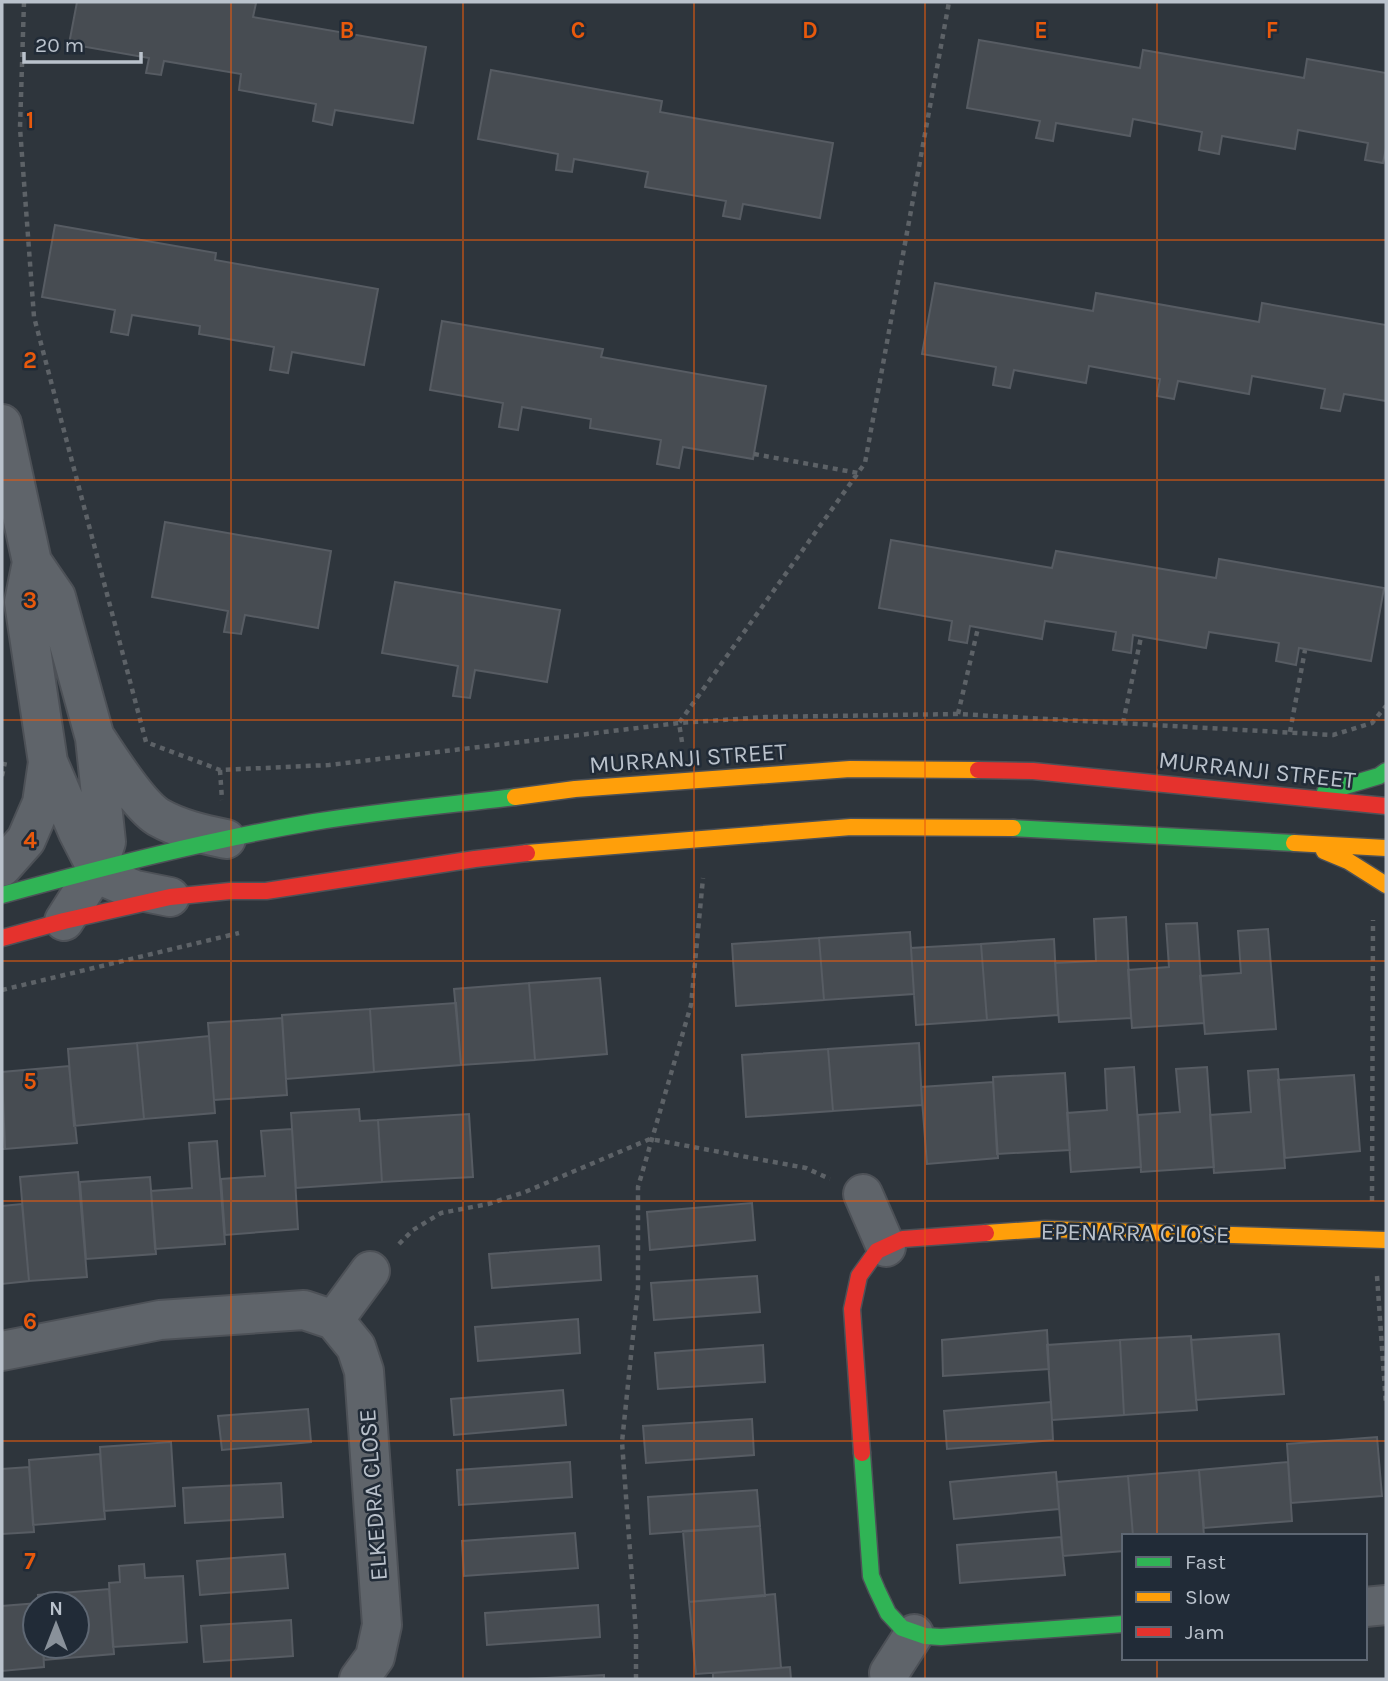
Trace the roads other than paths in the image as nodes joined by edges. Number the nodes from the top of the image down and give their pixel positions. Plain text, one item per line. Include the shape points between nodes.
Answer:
1 (2, 424) edge
2 (32, 562) junction
3 (95, 738) junction
4 (48, 762) junction
5 (1379, 774) edge
6 (1306, 798) junction
7 (1386, 806) edge
8 (226, 839) junction
9 (1305, 844) junction
10 (1386, 848) edge
11 (2, 867) edge
12 (97, 869) junction
13 (1383, 882) edge
14 (2, 895) edge
15 (170, 897) junction
16 (64, 921) junction
17 (2, 938) edge
18 (863, 1194) road end
19 (1380, 1240) edge
20 (886, 1247) junction
21 (370, 1271) road end
22 (334, 1320) junction
23 (2, 1351) edge
24 (1386, 1605) edge
25 (1367, 1607) edge
26 (1122, 1624) edge
27 (914, 1634) junction
28 (890, 1673) dead end
29 (363, 1678) edge

1 - 2 street
2 - 3 street via 56,597
2 - 4 street via 24,602
3 - 8 street via 156,816 191,832
3 - 12 street via 106,842
4 - 11 street via 42,803 26,840
4 - 12 street
5 - 6 street
6 - 7 street, MURRANJI STREET
6 - 8 street, MURRANJI STREET via 1033,771 850,769 575,789 316,822
8 - 12 street, MURRANJI STREET
9 - 10 street
9 - 13 street via 1348,861
9 - 15 street via 1033,828 851,828 579,848 266,891
12 - 14 street, MURRANJI STREET
12 - 15 street via 135,890
12 - 16 street
15 - 16 street
16 - 17 street
18 - 20 street
19 - 20 street, EPENARRA CLOSE via 1045,1229 903,1239
20 - 27 street via 877,1251 859,1276 852,1309 870,1563 885,1611
21 - 22 street
22 - 23 street via 304,1310 160,1320
22 - 29 street, ELKEDRA CLOSE via 356,1347 364,1371 382,1625 375,1657
24 - 25 street
26 - 27 street via 942,1637
27 - 28 street

